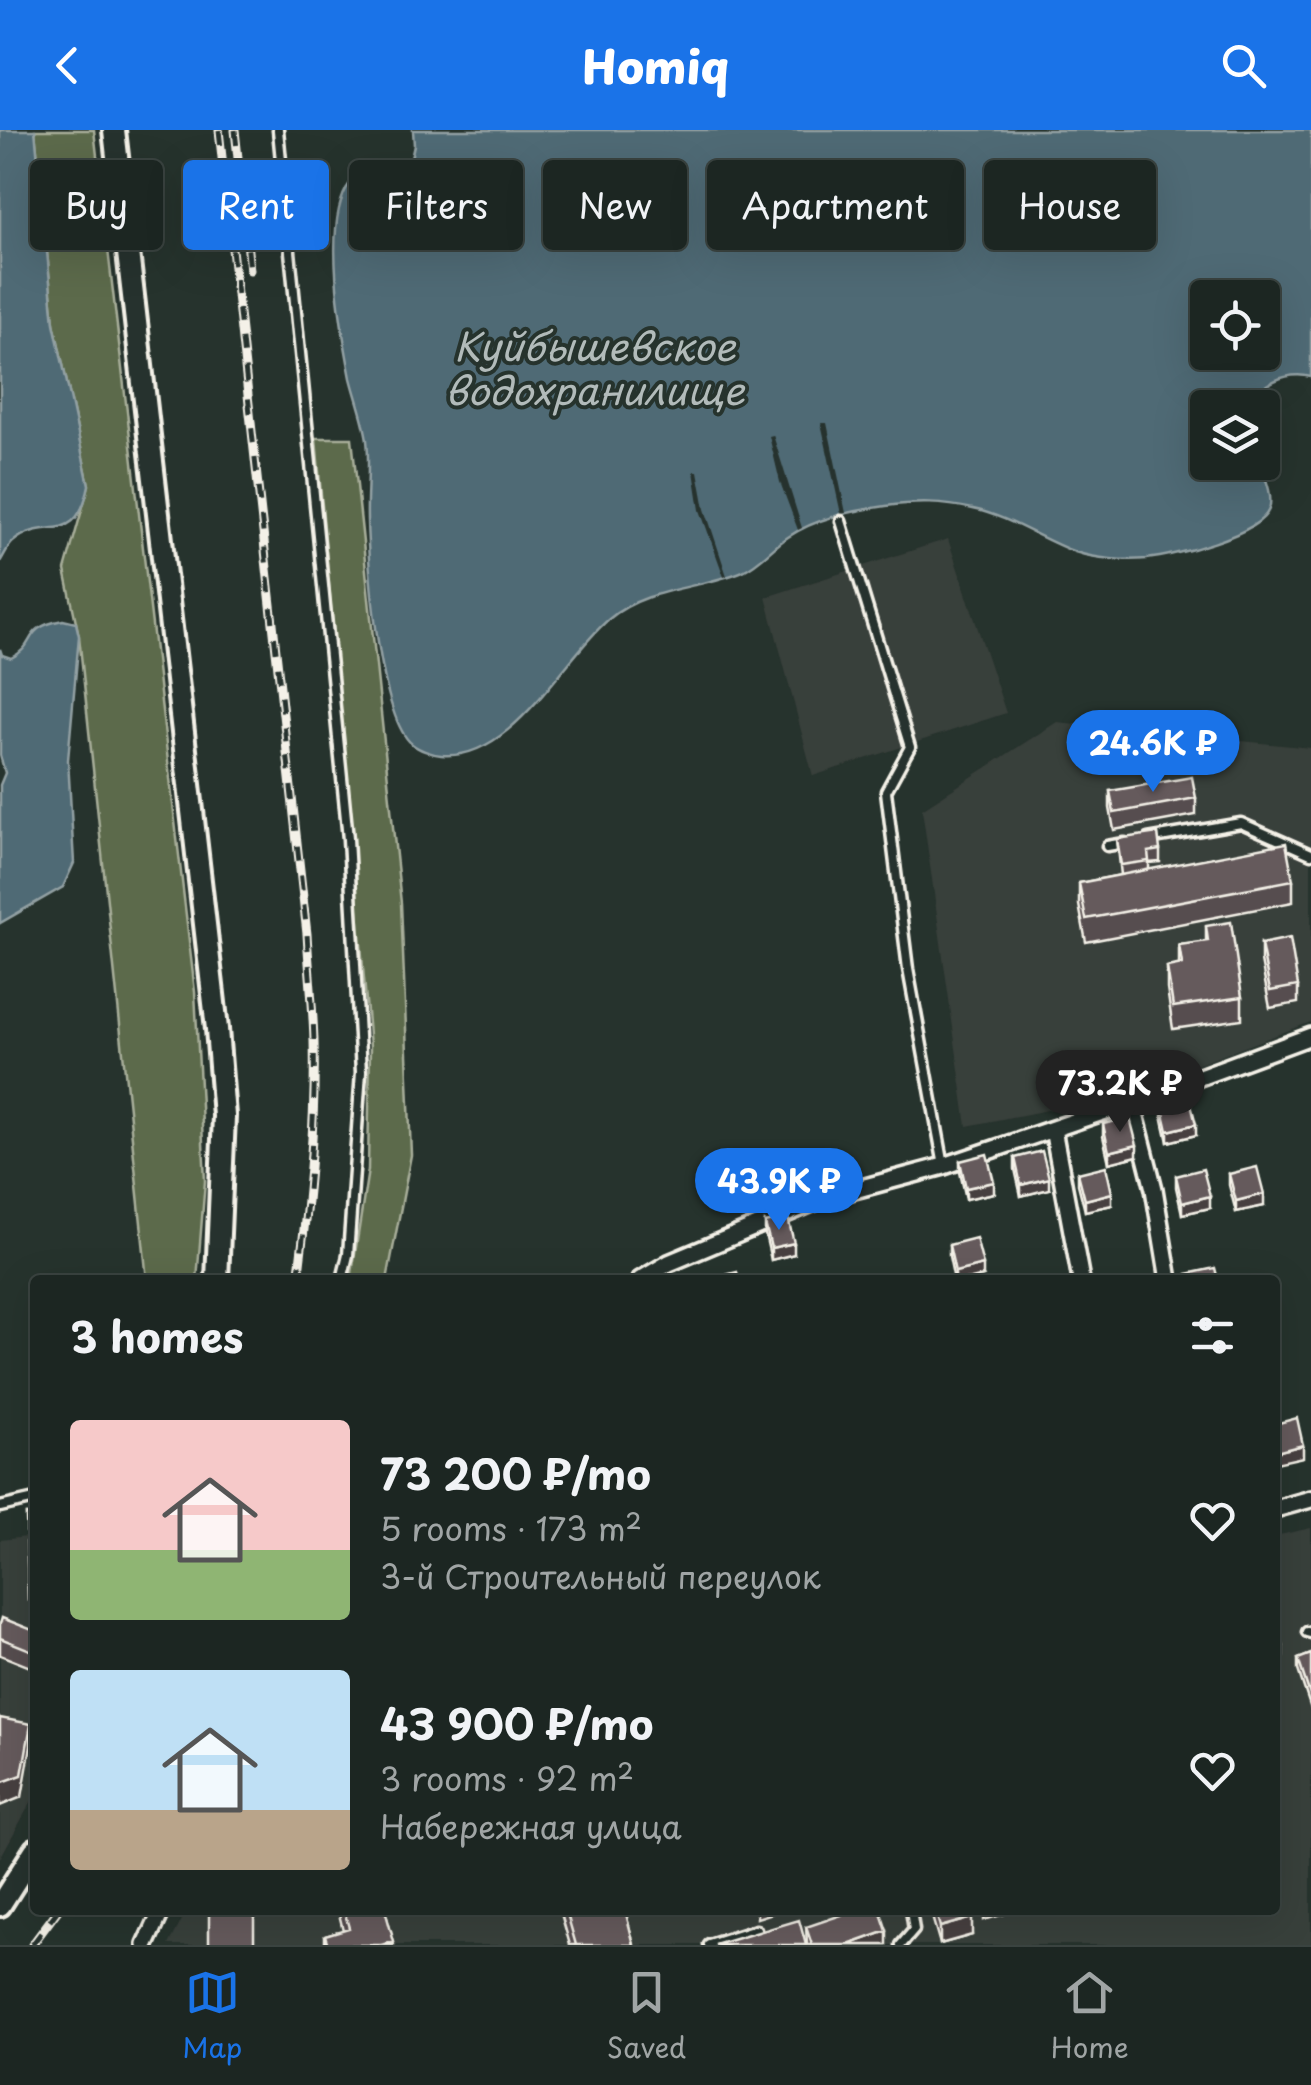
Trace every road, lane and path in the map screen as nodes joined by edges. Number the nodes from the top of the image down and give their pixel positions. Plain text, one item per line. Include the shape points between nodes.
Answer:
1 (114, 130) edge
2 (278, 130) edge
3 (841, 520) dead end
4 (1107, 846) dead end
5 (1311, 854) edge
6 (1311, 1036) edge
7 (1132, 1102) junction
8 (1053, 1129) junction
9 (944, 1166) junction
10 (671, 1272) edge
11 (216, 1275) edge
12 (343, 1275) edge
13 (1080, 1275) edge
14 (1168, 1275) edge
15 (1311, 1499) edge
16 (30, 1500) edge
17 (1280, 1505) edge
18 (0, 1506) edge
19 (30, 1858) edge
20 (0, 1905) edge
21 (160, 1915) edge
22 (912, 1915) edge
23 (756, 1930) edge
24 (146, 1945) edge
25 (709, 1945) edge
26 (901, 1945) edge

1 - 11 main road via 217,1029 224,1116
2 - 12 lane via 348,839 362,1072
3 - 9 lane via 910,747 886,791 908,969
4 - 5 lane via 1241,824
6 - 7 street
7 - 8 street
7 - 14 street
8 - 9 street
8 - 13 street
9 - 10 street via 824,1198
15 - 17 street
16 - 18 lane
19 - 20 main road
21 - 24 street
22 - 26 lane via 914,1930
23 - 25 lane

